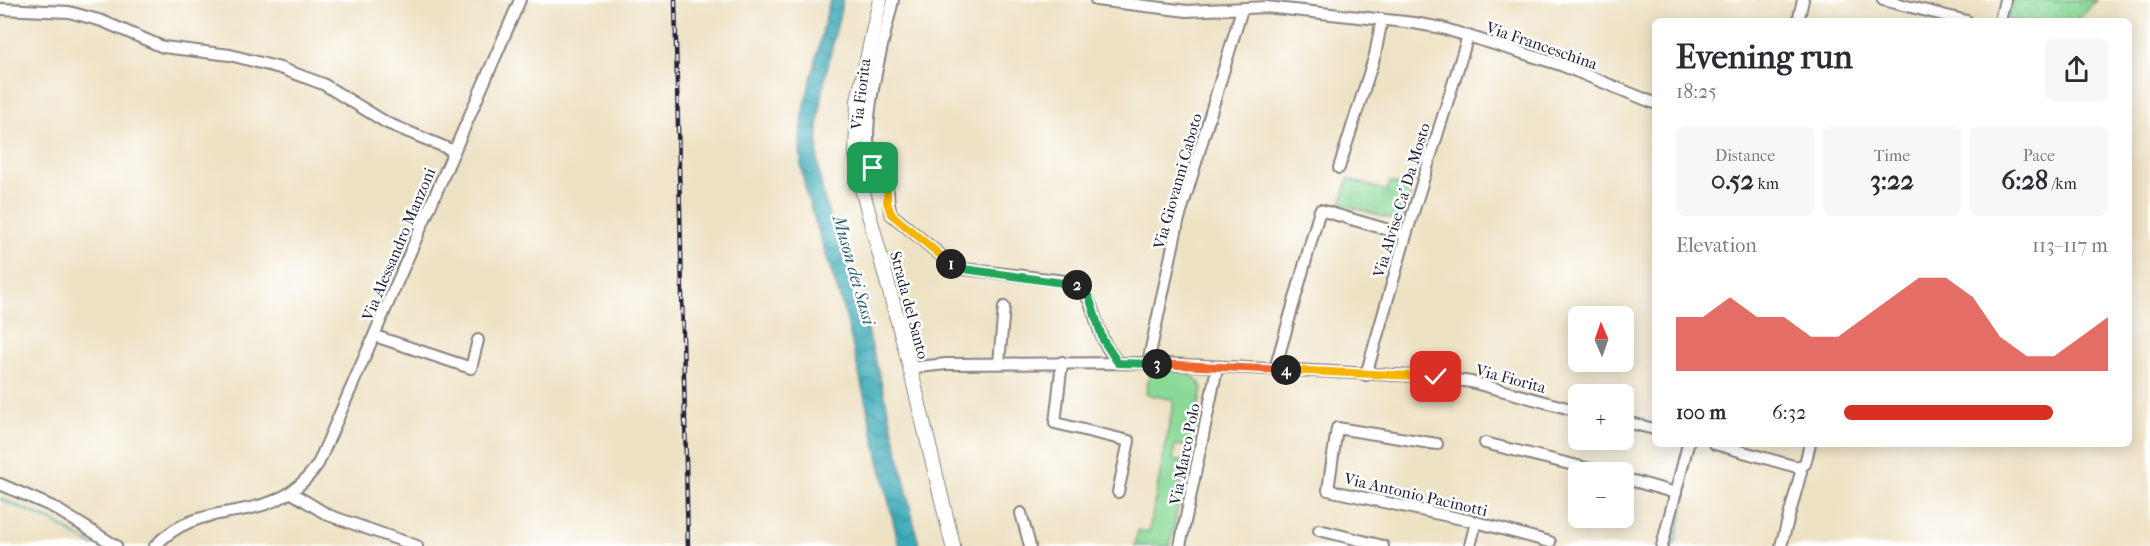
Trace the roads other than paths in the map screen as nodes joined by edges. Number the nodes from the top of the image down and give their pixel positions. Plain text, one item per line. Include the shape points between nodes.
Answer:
1 (520, 0) edge
2 (880, 0) edge
3 (892, 0) edge
4 (1096, 0) edge
5 (1803, 0) edge
6 (1883, 0) edge
7 (2005, 0) edge
8 (0, 9) edge
9 (1242, 9) junction
10 (1799, 18) edge
11 (1955, 18) edge
12 (2001, 18) edge
13 (1382, 19) junction
14 (1468, 36) junction
15 (1652, 102) edge
16 (454, 151) junction
17 (1339, 168) dead end
18 (1406, 235) junction
19 (1004, 307) dead end
20 (375, 336) junction
21 (478, 340) dead end
22 (1062, 362) junction
23 (999, 363) junction
24 (1118, 363) junction
25 (1148, 363) junction
26 (910, 368) junction
27 (1217, 368) junction
28 (1275, 369) junction
29 (1366, 375) junction
30 (1568, 408) edge
31 (1634, 424) edge
32 (1652, 428) edge
33 (1485, 443) dead end
34 (1437, 444) dead end
35 (1688, 447) edge
36 (1726, 447) edge
37 (1809, 447) edge
38 (1568, 464) edge
39 (1800, 466) junction
40 (1634, 481) edge
41 (0, 484) edge
42 (1118, 492) dead end
43 (292, 493) junction
44 (1676, 493) junction
45 (1021, 513) dead end
46 (1476, 522) junction
47 (1319, 530) dead end
48 (1550, 542) dead end
49 (116, 546) edge
50 (155, 546) edge
51 (417, 546) edge
52 (953, 546) edge
53 (1030, 546) edge
54 (1180, 546) edge
55 (1383, 546) edge
56 (1470, 546) edge
57 (1662, 546) edge
58 (1781, 546) edge

1 - 16 street, Via Alessandro Manzoni
2 - 26 main road, Strada del Santo via 858,101 856,154
3 - 24 street, Via Fiorita via 873,92 870,144 873,168 887,186 891,214 957,268 1073,282 1089,297 1103,340
4 - 9 street, Via Franceschina via 1164,9
5 - 10 street
6 - 11 street
7 - 12 street
8 - 16 street via 69,12 164,47 230,55 280,68 323,84 387,123
9 - 13 street, Via Franceschina
9 - 25 street, Via Giovanni Caboto via 1178,222
13 - 14 street, Via Franceschina via 1433,26
13 - 17 street via 1375,55
14 - 15 street, Via Franceschina via 1561,65
14 - 18 street, Via Alvise Ca' Da Mosto
16 - 20 street, Via Alessandro Manzoni
18 - 28 street via 1320,210
18 - 29 street, Via Alvise Ca' Da Mosto
19 - 23 street
20 - 21 street via 471,368
20 - 43 street, Via Alessandro Manzoni via 322,457
22 - 23 street, Via Fiorita
22 - 24 street, Via Fiorita
22 - 42 street via 1056,423 1129,441
23 - 26 street, Via Fiorita
24 - 25 street, Via Fiorita
25 - 27 street, Via Fiorita
26 - 52 main road, Strada del Santo
27 - 28 street, Via Fiorita
27 - 54 street, Via Marco Polo
28 - 29 street, Via Fiorita
29 - 30 street, Via Fiorita via 1471,382
31 - 32 street
33 - 38 street
34 - 46 street, Via Antonio Pacinotti via 1337,428 1328,490
35 - 44 street
36 - 39 street
37 - 39 street via 1805,464
39 - 58 street
40 - 44 street
41 - 49 street via 53,507
43 - 50 street, Via Alessandro Manzoni via 260,507 189,521
43 - 51 street via 328,515
44 - 57 street
45 - 53 street
46 - 48 street, Via Antonio Pacinotti
46 - 56 street
47 - 55 street

